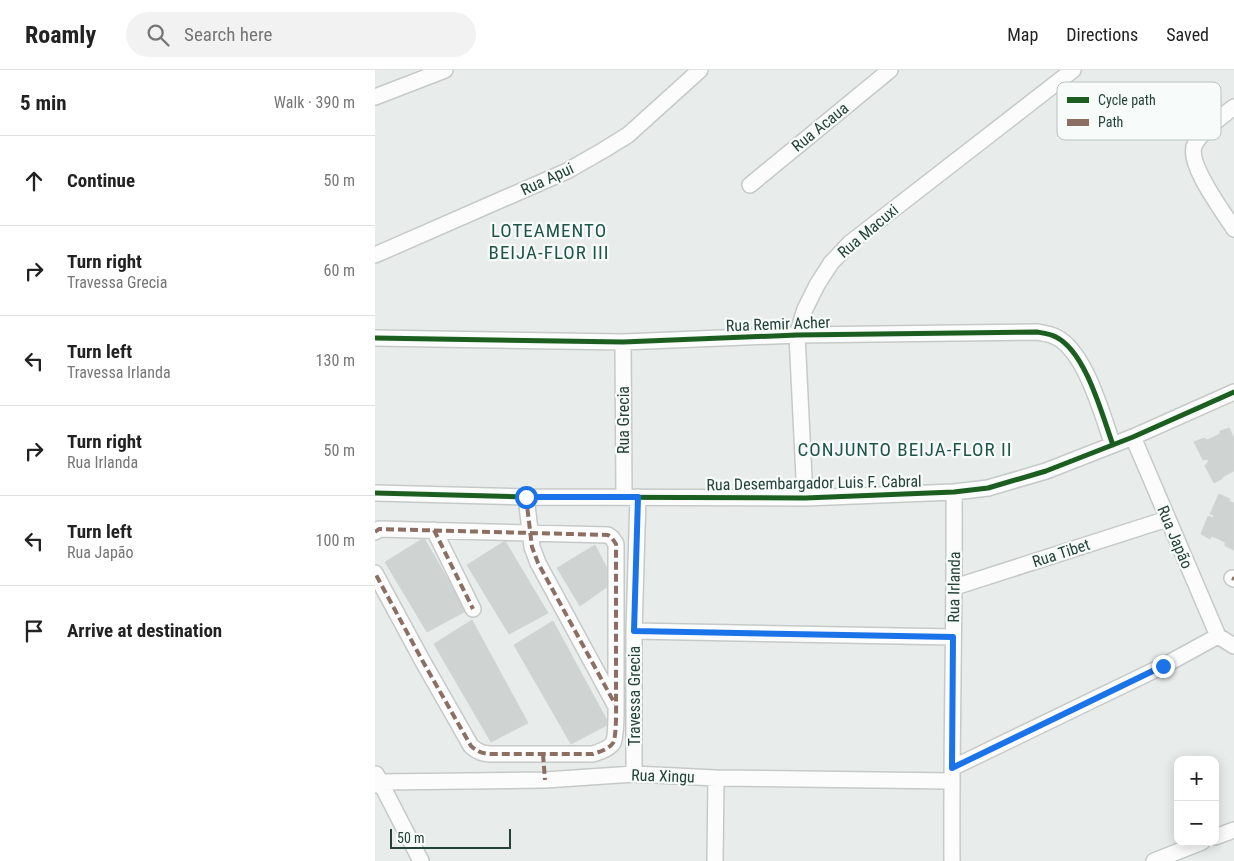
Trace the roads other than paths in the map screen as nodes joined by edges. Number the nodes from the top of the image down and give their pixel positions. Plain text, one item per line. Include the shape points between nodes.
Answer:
1 (445, 70) edge
2 (700, 70) edge
3 (889, 70) edge
4 (1073, 70) edge
5 (1057, 82) edge
6 (1058, 82) edge
7 (375, 97) edge
8 (1234, 106) edge
9 (1221, 117) edge
10 (1197, 140) edge
11 (750, 185) dead end
12 (1234, 229) edge
13 (375, 255) edge
14 (797, 336) junction
15 (375, 338) edge
16 (623, 342) junction
17 (1234, 392) edge
18 (1133, 437) junction
19 (1113, 446) junction
20 (955, 492) junction
21 (375, 493) edge
22 (526, 497) junction
23 (631, 497) junction
24 (805, 498) junction
25 (1167, 519) junction
26 (434, 530) junction
27 (375, 532) edge
28 (529, 533) junction
29 (375, 573) edge
30 (955, 587) junction
31 (473, 609) dead end
32 (634, 631) junction
33 (1218, 636) junction
34 (953, 637) junction
35 (1234, 646) edge
36 (616, 706) junction
37 (543, 754) junction
38 (634, 774) junction
39 (952, 775) junction
40 (716, 778) junction
41 (377, 780) edge
42 (545, 780) junction
43 (1234, 830) edge
44 (1219, 836) edge
45 (1192, 846) edge
46 (421, 861) edge
47 (715, 861) edge
48 (952, 861) edge
49 (1154, 861) edge

1 - 7 street
2 - 13 street, Rua Apui via 628,135 602,152 567,171
3 - 11 street, Rua Acaua
4 - 6 street, Rua Macuxi
5 - 14 street, Rua Macuxi via 850,243 831,263 817,285
8 - 9 street
10 - 12 street via 1193,145 1196,168
14 - 16 street, Rua Remir Acher
14 - 19 street, Rua Remir Acher via 1037,332 1055,336 1069,346 1080,362
14 - 24 street, Rua Macuxi
15 - 16 street, Rua Remir Acher
16 - 23 street, Rua Grecia
17 - 18 street, Rua Desembargador Luis F. Cabral
18 - 19 street, Rua Desembargador Luis F. Cabral
18 - 25 street, Rua Japão
19 - 20 street, Rua Desembargador Luis F. Cabral via 1015,481
20 - 24 street, Rua Desembargador Luis F. Cabral
20 - 30 street, Rua Irlanda
21 - 22 street, Rua Desembargador Luis F. Cabral
22 - 23 street, Rua Desembargador Luis F. Cabral
22 - 28 street
23 - 24 street, Rua Desembargador Luis F. Cabral
23 - 32 street, Travessa Grecia
25 - 30 street, Rua Tibet
25 - 33 street, Rua Japão
26 - 27 street via 379,529
26 - 28 street
26 - 31 street
28 - 36 street via 538,563
28 - 36 street via 608,535 616,544
29 - 37 street via 471,746 482,754
30 - 34 street, Rua Irlanda
32 - 34 street
32 - 38 street, Travessa Grecia
33 - 35 street
33 - 39 street
34 - 39 street, Rua Irlanda
36 - 37 street via 613,744 605,750 593,754
37 - 42 street
38 - 40 street, Rua Xingu
38 - 42 street, Rua Xingu
39 - 40 street, Rua Xingu
39 - 48 street, Rua Irlanda
40 - 47 street
41 - 42 street, Rua Xingu
41 - 46 street
43 - 44 street
45 - 49 street

